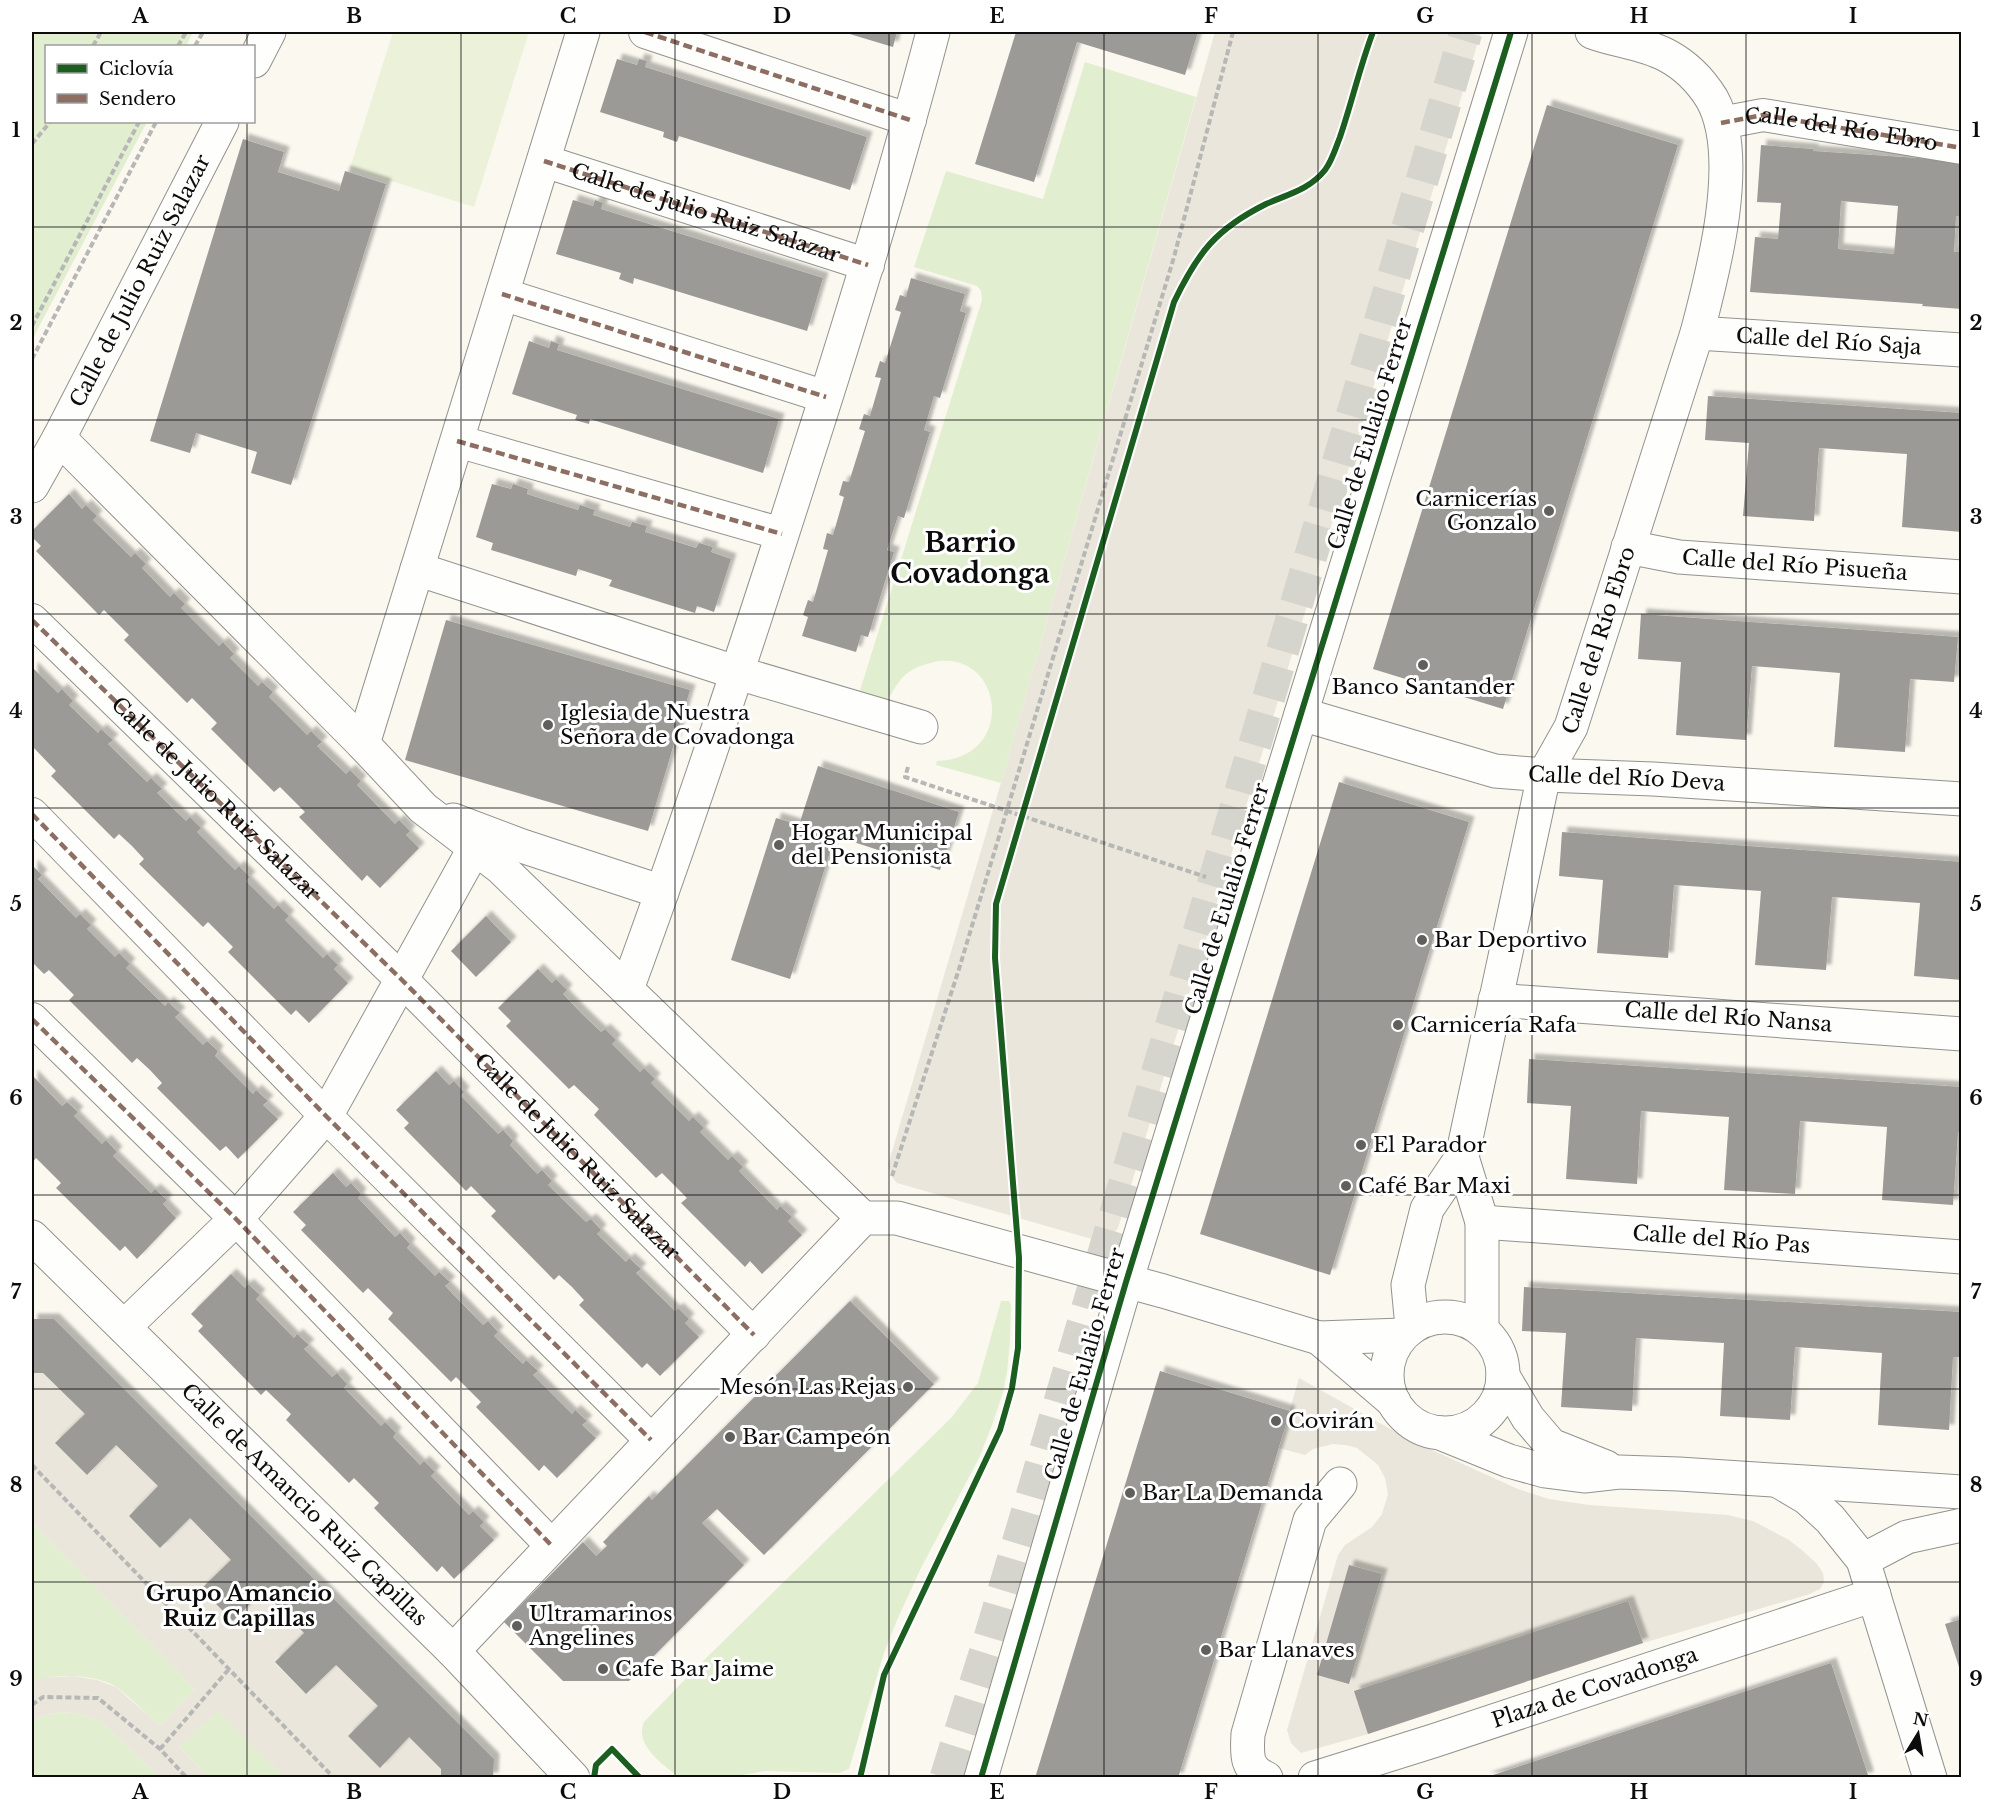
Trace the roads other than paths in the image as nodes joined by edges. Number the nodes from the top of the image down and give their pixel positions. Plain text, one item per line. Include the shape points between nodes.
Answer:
1 (269, 32) edge
2 (584, 32) edge
3 (645, 32) edge
4 (933, 32) edge
5 (1510, 32) edge
6 (1592, 32) edge
7 (255, 59) edge
8 (910, 120) junction
9 (221, 123) edge
10 (1721, 123) junction
11 (1962, 148) edge
12 (544, 160) junction
13 (868, 265) junction
14 (502, 294) junction
15 (1697, 333) junction
16 (1962, 350) edge
17 (826, 398) junction
18 (59, 438) junction
19 (457, 441) junction
20 (32, 486) edge
21 (782, 534) junction
22 (1628, 547) junction
23 (417, 569) junction
24 (1962, 577) edge
25 (32, 620) edge
26 (738, 673) junction
27 (1301, 714) junction
28 (921, 727) road end
29 (363, 744) junction
30 (1544, 775) junction
31 (1962, 799) edge
32 (423, 808) junction
33 (32, 814) edge
34 (474, 849) junction
35 (662, 892) junction
36 (401, 979) junction
37 (627, 989) junction
38 (1495, 1000) junction
39 (32, 1019) edge
40 (1962, 1034) edge
41 (326, 1116) junction
42 (1462, 1157) junction
43 (863, 1218) junction
44 (236, 1219) junction
45 (1482, 1222) junction
46 (32, 1237) edge
47 (1962, 1257) edge
48 (1126, 1282) junction
49 (124, 1327) junction
50 (1482, 1330) junction
51 (1407, 1331) junction
52 (754, 1335) junction
53 (1319, 1338) junction
54 (1503, 1376) junction
55 (1394, 1402) junction
56 (1440, 1432) junction
57 (651, 1440) junction
58 (1619, 1472) junction
59 (1780, 1482) junction
60 (1340, 1484) dead end
61 (1962, 1492) edge
62 (1962, 1526) edge
63 (551, 1545) junction
64 (1863, 1560) junction
65 (1874, 1595) junction
66 (453, 1651) junction
67 (573, 1778) edge
68 (981, 1778) edge
69 (1266, 1778) edge
70 (1315, 1778) edge
71 (1930, 1778) edge

1 - 7 street
2 - 12 street, Calle de Julio Ruiz Salazar
3 - 8 street
4 - 8 street, Calle de Julio Ruiz Salazar
5 - 27 street, Calle de Eulalio Ferrer
6 - 10 street, Calle del Río Ebro via 1645,47 1683,66 1712,100
8 - 13 street, Calle de Julio Ruiz Salazar
9 - 18 street, Calle de Julio Ruiz Salazar
10 - 11 street, Calle del Río Ebro via 1763,115
10 - 15 street, Calle del Río Ebro via 1725,187
12 - 13 street, Calle de Julio Ruiz Salazar
12 - 14 street, Calle de Julio Ruiz Salazar
13 - 17 street, Calle de Julio Ruiz Salazar
14 - 17 street
14 - 19 street, Calle de Julio Ruiz Salazar
15 - 16 street, Calle del Río Saja
15 - 22 street, Calle del Río Ebro
17 - 21 street, Calle de Julio Ruiz Salazar
18 - 20 street, Calle de Julio Ruiz Salazar
18 - 29 street
19 - 21 street
19 - 23 street, Calle de Julio Ruiz Salazar
21 - 26 street, Calle de Julio Ruiz Salazar
22 - 24 street, Calle del Río Pisueña via 1679,557
22 - 30 street, Calle del Río Ebro via 1571,727
23 - 26 street
23 - 29 street, Calle de Julio Ruiz Salazar
25 - 36 street, Calle de Julio Ruiz Salazar
26 - 28 street
26 - 35 street, Calle de Julio Ruiz Salazar
27 - 30 street, Calle del Río Deva via 1495,771
27 - 48 street, Calle de Eulalio Ferrer
29 - 32 street
30 - 31 street, Calle del Río Deva
30 - 38 street, Calle del Río Ebro
32 - 34 street
32 - 35 street via 522,846
33 - 41 street
34 - 36 street
34 - 37 street via 501,868
35 - 37 street, Calle de Julio Ruiz Salazar
36 - 41 street
36 - 52 street, Calle de Julio Ruiz Salazar
37 - 43 street
38 - 40 street, Calle del Río Nansa
38 - 42 street, Calle del Río Ebro
39 - 44 street
41 - 44 street
41 - 57 street
42 - 45 street, Calle del Río Ebro
42 - 51 street, Calle del Río Ebro via 1426,1209 1408,1285
43 - 48 street via 897,1218
43 - 52 street
44 - 49 street
44 - 63 street
45 - 47 street, Calle del Río Pas
45 - 50 street, Calle del Río Ebro
46 - 49 street, Calle de Amancio Ruiz Capillas
48 - 53 street
48 - 68 street, Calle de Eulalio Ferrer
49 - 66 street, Calle de Amancio Ruiz Capillas
50 - 51 street via 1448,1316 1429,1318
50 - 54 street via 1502,1359
51 - 53 street
51 - 55 street via 1392,1350 1387,1367
52 - 57 street
53 - 55 street
54 - 56 street via 1491,1411 1477,1424 1459,1431
54 - 58 street via 1528,1418 1551,1445
55 - 56 street via 1413,1423
56 - 58 street via 1509,1461 1545,1471 1584,1476
57 - 63 street
58 - 59 street
59 - 61 street
59 - 64 street via 1807,1498 1830,1519
60 - 69 street via 1310,1520 1248,1734 1247,1757 1256,1774
62 - 64 street via 1908,1537
63 - 66 street
64 - 65 street
65 - 70 street, Plaza de Covadonga
65 - 71 street
66 - 67 street, Calle de Amancio Ruiz Capillas

